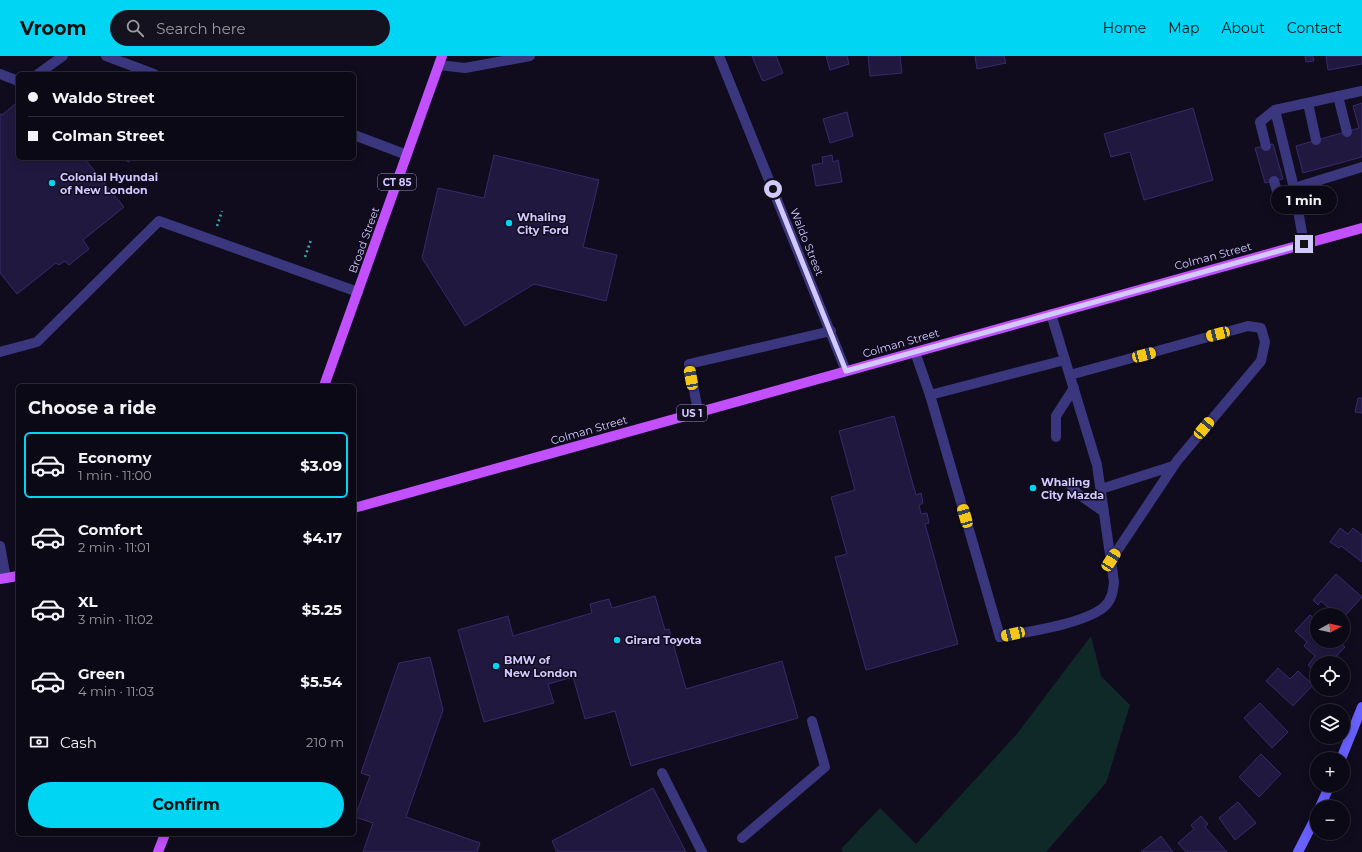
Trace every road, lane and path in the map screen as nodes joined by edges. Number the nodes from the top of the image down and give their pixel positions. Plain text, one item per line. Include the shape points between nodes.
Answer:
1 (63, 56) edge
2 (106, 56) edge
3 (530, 56) edge
4 (719, 56) edge
5 (440, 61) edge
6 (41, 72) edge
7 (149, 72) edge
8 (0, 74) edge
9 (16, 81) edge
10 (1362, 91) edge
11 (1338, 96) junction
12 (1308, 103) junction
13 (1276, 110) junction
14 (1347, 132) dead end
15 (356, 136) edge
16 (1316, 140) dead end
17 (1266, 146) dead end
18 (407, 155) junction
19 (1357, 165) edge
20 (1274, 181) dead end
21 (1294, 188) junction
22 (1298, 206) junction
23 (1362, 228) edge
24 (1304, 244) junction
25 (358, 292) junction
26 (1051, 314) junction
27 (831, 331) junction
28 (0, 352) edge
29 (915, 352) junction
30 (1065, 360) junction
31 (846, 371) junction
32 (1070, 375) junction
33 (325, 384) edge
34 (1074, 388) junction
35 (930, 395) junction
36 (698, 411) junction
37 (1056, 437) dead end
38 (1173, 466) junction
39 (1069, 483) dead end
40 (1100, 489) junction
41 (356, 507) edge
42 (1104, 512) junction
43 (0, 546) edge
44 (1111, 560) junction
45 (16, 576) edge
46 (3, 578) edge
47 (1362, 707) edge
48 (812, 721) dead end
49 (1344, 752) edge
50 (662, 772) dead end
51 (1310, 829) edge
52 (164, 836) edge
53 (742, 838) dead end
54 (158, 852) edge
55 (702, 852) edge
56 (1298, 852) edge

1 - 6 street
2 - 7 street
3 - 5 street via 465,68
4 - 27 street, Waldo Street
5 - 18 main road, Broad Street / CT 85
8 - 9 street
10 - 11 street
11 - 12 street
11 - 14 street
12 - 13 street
12 - 16 street
13 - 17 street via 1260,122
13 - 21 street
15 - 18 street
18 - 25 main road, Broad Street / CT 85
19 - 21 street via 1325,173
20 - 22 street via 1277,191
21 - 22 street
22 - 24 street
23 - 24 main road, Colman Street / US 1
24 - 26 main road, Colman Street / US 1
25 - 28 street via 159,221 37,342
25 - 33 main road, Broad Street / CT 85
26 - 29 main road, Colman Street / US 1
26 - 30 street
27 - 31 street, Waldo Street
27 - 36 street via 689,364
29 - 31 main road, Colman Street / US 1
29 - 35 street
30 - 32 street
30 - 35 street
31 - 36 main road, Colman Street / US 1
32 - 34 street
32 - 38 street via 1248,326 1261,328 1265,342 1261,361
34 - 37 street via 1056,416
34 - 40 street via 1097,465
35 - 44 street via 1000,638 1079,620 1104,607 1112,595 1114,582
36 - 41 main road, Colman Street / US 1
38 - 40 street
38 - 44 street
39 - 42 street via 1076,493
40 - 42 street
42 - 44 street
43 - 46 street
45 - 46 main road
47 - 49 street
48 - 53 street via 825,767
50 - 55 street
51 - 56 street
52 - 54 main road

